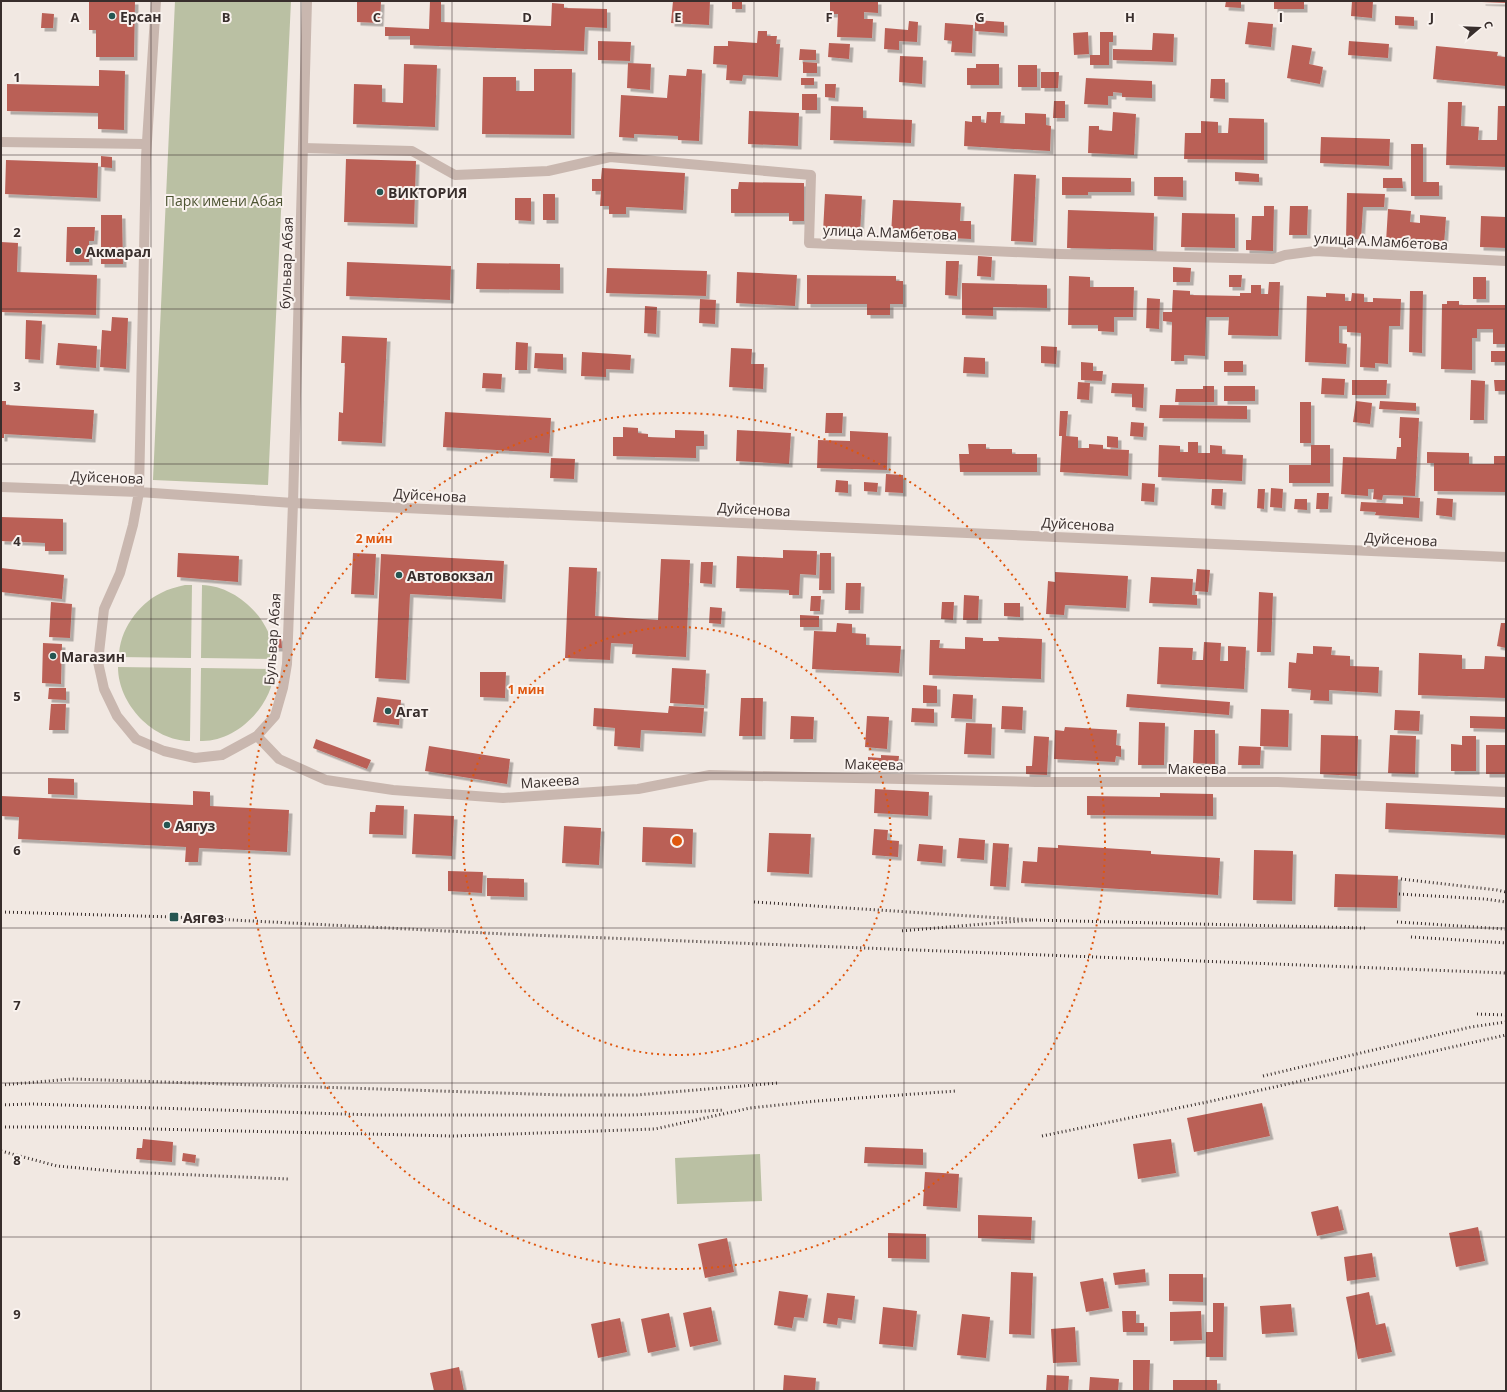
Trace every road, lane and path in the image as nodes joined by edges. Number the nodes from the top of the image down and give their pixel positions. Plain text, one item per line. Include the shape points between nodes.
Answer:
1 (156, 1) edge
2 (308, 1) edge
3 (1, 142) edge
4 (146, 144) junction
5 (303, 148) junction
6 (1506, 262) edge
7 (1, 487) edge
8 (139, 492) junction
9 (293, 503) junction
10 (1506, 557) edge
11 (257, 736) junction
12 (1506, 792) edge

1 - 4 street
2 - 5 street, бульвар Абая
3 - 4 street
4 - 8 street
5 - 6 street, улица А.Мамбетова via 412,151 455,175 548,171 610,157 811,175 809,243 1060,254 1273,259 1315,251
5 - 9 street, бульвар Абая
7 - 8 street, Дуйсенова
8 - 9 street, Дуйсенова
8 - 11 street, Бульвар Абая via 120,574 104,609 98,662 104,689 117,716 136,739 164,751 194,758 222,755
9 - 10 street, Дуйсенова
9 - 11 street, Бульвар Абая via 287,664 275,716
11 - 12 street, Макеева via 279,759 326,780 393,790 503,798 638,789 710,775 1036,782 1278,782

